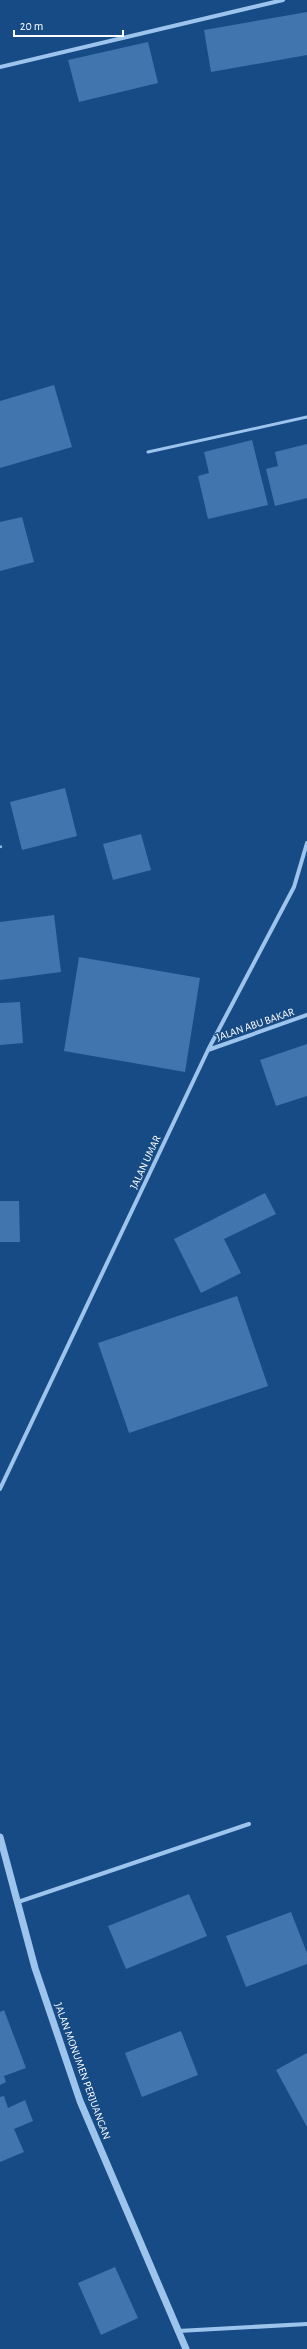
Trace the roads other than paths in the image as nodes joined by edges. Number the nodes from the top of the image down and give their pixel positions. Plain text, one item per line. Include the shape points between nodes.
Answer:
1 (283, 0) edge
2 (0, 66) edge
3 (307, 417) edge
4 (148, 452) dead end
5 (307, 843) edge
6 (307, 1015) edge
7 (208, 1050) junction
8 (0, 1489) edge
9 (249, 1824) dead end
10 (0, 1837) edge
11 (18, 1902) junction
12 (307, 2324) edge
13 (178, 2331) junction
14 (186, 2349) edge

1 - 2 street
3 - 4 lane
5 - 7 street, JALAN UMAR via 294,887
6 - 7 street, JALAN ABU BAKAR
7 - 8 street, JALAN UMAR
9 - 11 street
10 - 11 street, JALAN MONUMEN PERJUANGAN
11 - 13 street, JALAN MONUMEN PERJUANGAN via 35,1968 80,2101
12 - 13 street
13 - 14 street, JALAN MONUMEN PERJUANGAN

